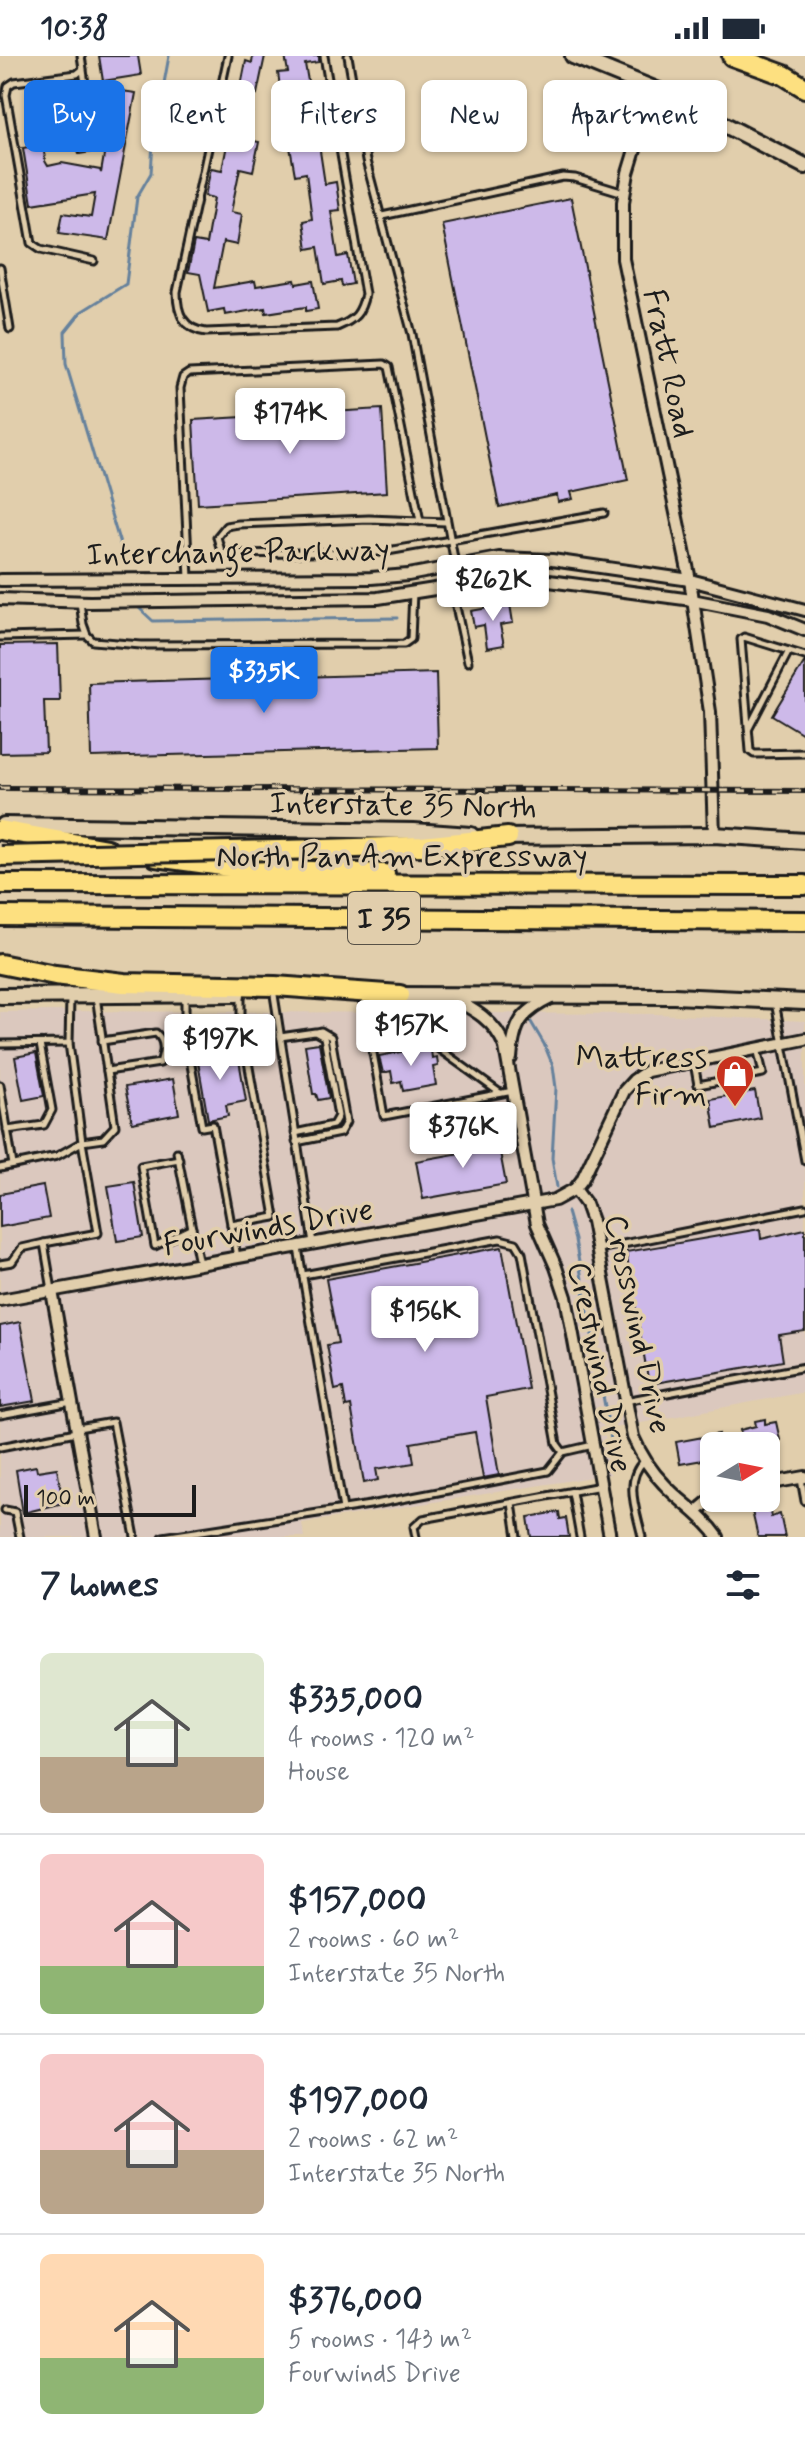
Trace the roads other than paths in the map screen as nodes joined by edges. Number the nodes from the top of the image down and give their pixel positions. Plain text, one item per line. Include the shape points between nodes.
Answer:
1 (81, 56) edge
2 (228, 56) edge
3 (324, 56) edge
4 (348, 56) edge
5 (573, 56) edge
6 (732, 56) edge
7 (83, 69) junction
8 (85, 80) edge
9 (632, 80) edge
10 (805, 88) edge
11 (727, 126) edge
12 (635, 152) edge
13 (805, 166) edge
14 (625, 193) junction
15 (382, 216) junction
16 (94, 261) dead end
17 (0, 268) edge
18 (10, 329) dead end
19 (604, 513) dead end
20 (420, 521) junction
21 (446, 522) junction
22 (450, 542) junction
23 (456, 566) junction
24 (189, 578) junction
25 (0, 580) edge
26 (690, 580) junction
27 (456, 586) junction
28 (413, 592) junction
29 (0, 599) edge
30 (692, 600) junction
31 (80, 601) junction
32 (805, 610) edge
33 (805, 630) edge
34 (87, 635) junction
35 (0, 637) edge
36 (789, 651) junction
37 (805, 656) edge
38 (468, 662) dead end
39 (748, 731) junction
40 (805, 753) edge
41 (0, 828) edge
42 (714, 835) junction
43 (508, 837) junction
44 (805, 841) edge
45 (0, 856) edge
46 (476, 883) junction
47 (0, 884) edge
48 (805, 885) edge
49 (0, 916) edge
50 (805, 921) edge
51 (0, 964) edge
52 (241, 993) junction
53 (185, 994) junction
54 (70, 995) junction
55 (96, 995) junction
56 (274, 995) junction
57 (404, 995) junction
58 (444, 995) junction
59 (557, 995) junction
60 (0, 996) edge
61 (775, 1001) junction
62 (805, 1002) edge
63 (242, 1028) junction
64 (410, 1028) junction
65 (185, 1031) junction
66 (315, 1032) junction
67 (280, 1037) junction
68 (805, 1039) edge
69 (102, 1041) junction
70 (783, 1042) junction
71 (69, 1043) junction
72 (0, 1044) edge
73 (40, 1044) junction
74 (757, 1047) junction
75 (694, 1060) junction
76 (510, 1068) junction
77 (107, 1071) junction
78 (0, 1085) edge
79 (514, 1091) junction
80 (500, 1093) junction
81 (7, 1130) junction
82 (295, 1133) junction
83 (82, 1142) junction
84 (296, 1142) junction
85 (177, 1152) dead end
86 (179, 1159) junction
87 (805, 1161) edge
88 (13, 1165) junction
89 (0, 1168) edge
90 (575, 1189) junction
91 (533, 1205) junction
92 (805, 1208) edge
93 (231, 1225) junction
94 (192, 1228) junction
95 (44, 1243) junction
96 (313, 1245) junction
97 (298, 1247) junction
98 (597, 1249) junction
99 (237, 1258) junction
100 (0, 1264) edge
101 (199, 1265) junction
102 (303, 1275) junction
103 (52, 1291) junction
104 (0, 1300) edge
105 (805, 1367) edge
106 (625, 1401) junction
107 (72, 1402) junction
108 (0, 1415) edge
109 (77, 1430) junction
110 (593, 1445) junction
111 (0, 1447) edge
112 (563, 1452) junction
113 (644, 1461) junction
114 (803, 1477) edge
115 (780, 1481) edge
116 (601, 1486) junction
117 (572, 1492) junction
118 (805, 1501) edge
119 (512, 1503) junction
120 (343, 1509) junction
121 (700, 1509) edge
122 (5, 1510) dead end
123 (696, 1512) junction
124 (20, 1537) edge
125 (96, 1537) edge
126 (135, 1537) edge
127 (163, 1537) edge
128 (416, 1537) edge
129 (517, 1537) edge
130 (580, 1537) edge
131 (610, 1537) edge
132 (642, 1537) edge
133 (718, 1537) edge

1 - 7 lane
2 - 3 lane via 177,292 177,309 193,331 337,327 362,310 365,294
4 - 15 lane via 366,161
5 - 9 main road
6 - 10 highway
7 - 8 lane
7 - 16 lane via 14,82 6,95 32,243
11 - 13 main road
12 - 14 street, Fratt Road
14 - 15 lane via 563,177
14 - 26 street, Fratt Road via 627,288
15 - 21 lane via 412,334
17 - 18 lane
19 - 22 lane
20 - 21 lane
20 - 22 lane via 238,524 219,532 217,544 228,554 362,554
20 - 24 lane via 389,367 189,373 180,388
21 - 22 lane
22 - 23 lane
23 - 24 street, Interchange Parkway via 371,578
23 - 26 street, Interchange Parkway via 499,558 552,560
23 - 27 lane
24 - 25 street, Interchange Parkway
26 - 30 street, Fratt Road
26 - 32 street, Interchange Parkway
27 - 28 street, Interchange Parkway
27 - 30 street, Interchange Parkway via 534,579
27 - 38 lane
28 - 31 street, Interchange Parkway via 378,598
28 - 34 lane via 411,639 404,644 141,645 93,641
29 - 31 street, Interchange Parkway
30 - 33 street, Interchange Parkway via 768,615
30 - 42 street, Fratt Road via 710,712
31 - 34 lane
34 - 35 lane
36 - 37 lane
36 - 39 lane
36 - 39 lane via 741,639
39 - 40 lane via 754,754
41 - 43 main road, Interstate 35 North via 399,831
41 - 46 highway via 237,868
42 - 43 main road, Interstate 35 North
42 - 44 main road, Interstate 35 North
43 - 45 highway, bridge via 422,846
46 - 47 highway, North Pan Am Expressway / I 35
46 - 48 highway, North Pan Am Expressway / I 35
49 - 50 highway, North Pan Am Expressway / I 35
51 - 57 highway via 124,983
52 - 53 main road
52 - 56 main road
52 - 63 lane
53 - 55 main road
53 - 65 lane
54 - 55 main road
54 - 60 main road
54 - 71 lane
55 - 69 lane
56 - 57 main road
56 - 67 lane
57 - 58 main road
57 - 64 lane
58 - 59 main road
58 - 76 street, Crestwind Drive via 495,1027
59 - 61 main road
59 - 76 street, Crestwind Drive via 533,1006 518,1022
61 - 62 main road
61 - 70 lane
63 - 65 lane
63 - 93 lane via 275,1217
64 - 80 lane
64 - 80 lane via 370,1036 384,1116
65 - 93 lane via 202,1127 213,1125
66 - 67 lane
66 - 82 lane via 324,1037 338,1116 333,1125
66 - 84 lane via 331,1037 346,1122 340,1133
67 - 82 lane
68 - 70 street
69 - 77 lane
69 - 77 lane via 156,1033 164,1050 160,1063
70 - 74 street
70 - 87 lane
71 - 73 lane
71 - 83 lane
72 - 73 lane
73 - 81 lane via 50,1116 44,1125
74 - 75 street
74 - 75 lane via 763,1073 698,1085
75 - 90 street via 647,1071 634,1080
76 - 79 street, Crestwind Drive
77 - 83 lane via 115,1126 103,1139
78 - 81 lane
79 - 80 lane
79 - 91 street, Crestwind Drive
81 - 88 lane
82 - 84 lane
83 - 88 lane via 57,1156
83 - 95 lane via 98,1233
84 - 96 lane
85 - 86 lane
86 - 94 lane
86 - 94 lane via 141,1166 155,1246
88 - 89 lane
90 - 91 street, Fourwinds Drive
90 - 98 street, Crosswind Drive via 586,1204
91 - 96 street, Fourwinds Drive
91 - 110 street, Crestwind Drive via 541,1238 562,1282
92 - 98 lane
93 - 99 lane
94 - 101 lane
95 - 100 lane via 22,1248 12,1262
95 - 103 lane
96 - 97 street, Fourwinds Drive
97 - 99 street, Fourwinds Drive
97 - 102 lane
98 - 106 street, Crosswind Drive
99 - 101 street, Fourwinds Drive
101 - 103 street, Fourwinds Drive
102 - 112 lane via 500,1239 516,1243 557,1444
102 - 120 lane
103 - 104 street, Fourwinds Drive
103 - 107 street
105 - 106 lane
106 - 113 street, Crosswind Drive
107 - 108 lane
107 - 109 street
109 - 111 lane
109 - 125 street
109 - 126 lane via 113,1422
110 - 112 lane
110 - 116 street, Crestwind Drive
112 - 120 lane via 548,1471
113 - 123 street, Crosswind Drive
113 - 132 lane via 632,1479
114 - 115 street
114 - 118 lane
116 - 117 lane
116 - 131 street, Crestwind Drive
117 - 119 lane
117 - 130 lane
119 - 128 lane via 423,1519 414,1527
119 - 129 lane
120 - 127 lane
121 - 123 street
122 - 124 lane via 15,1512
123 - 133 street, Crosswind Drive

